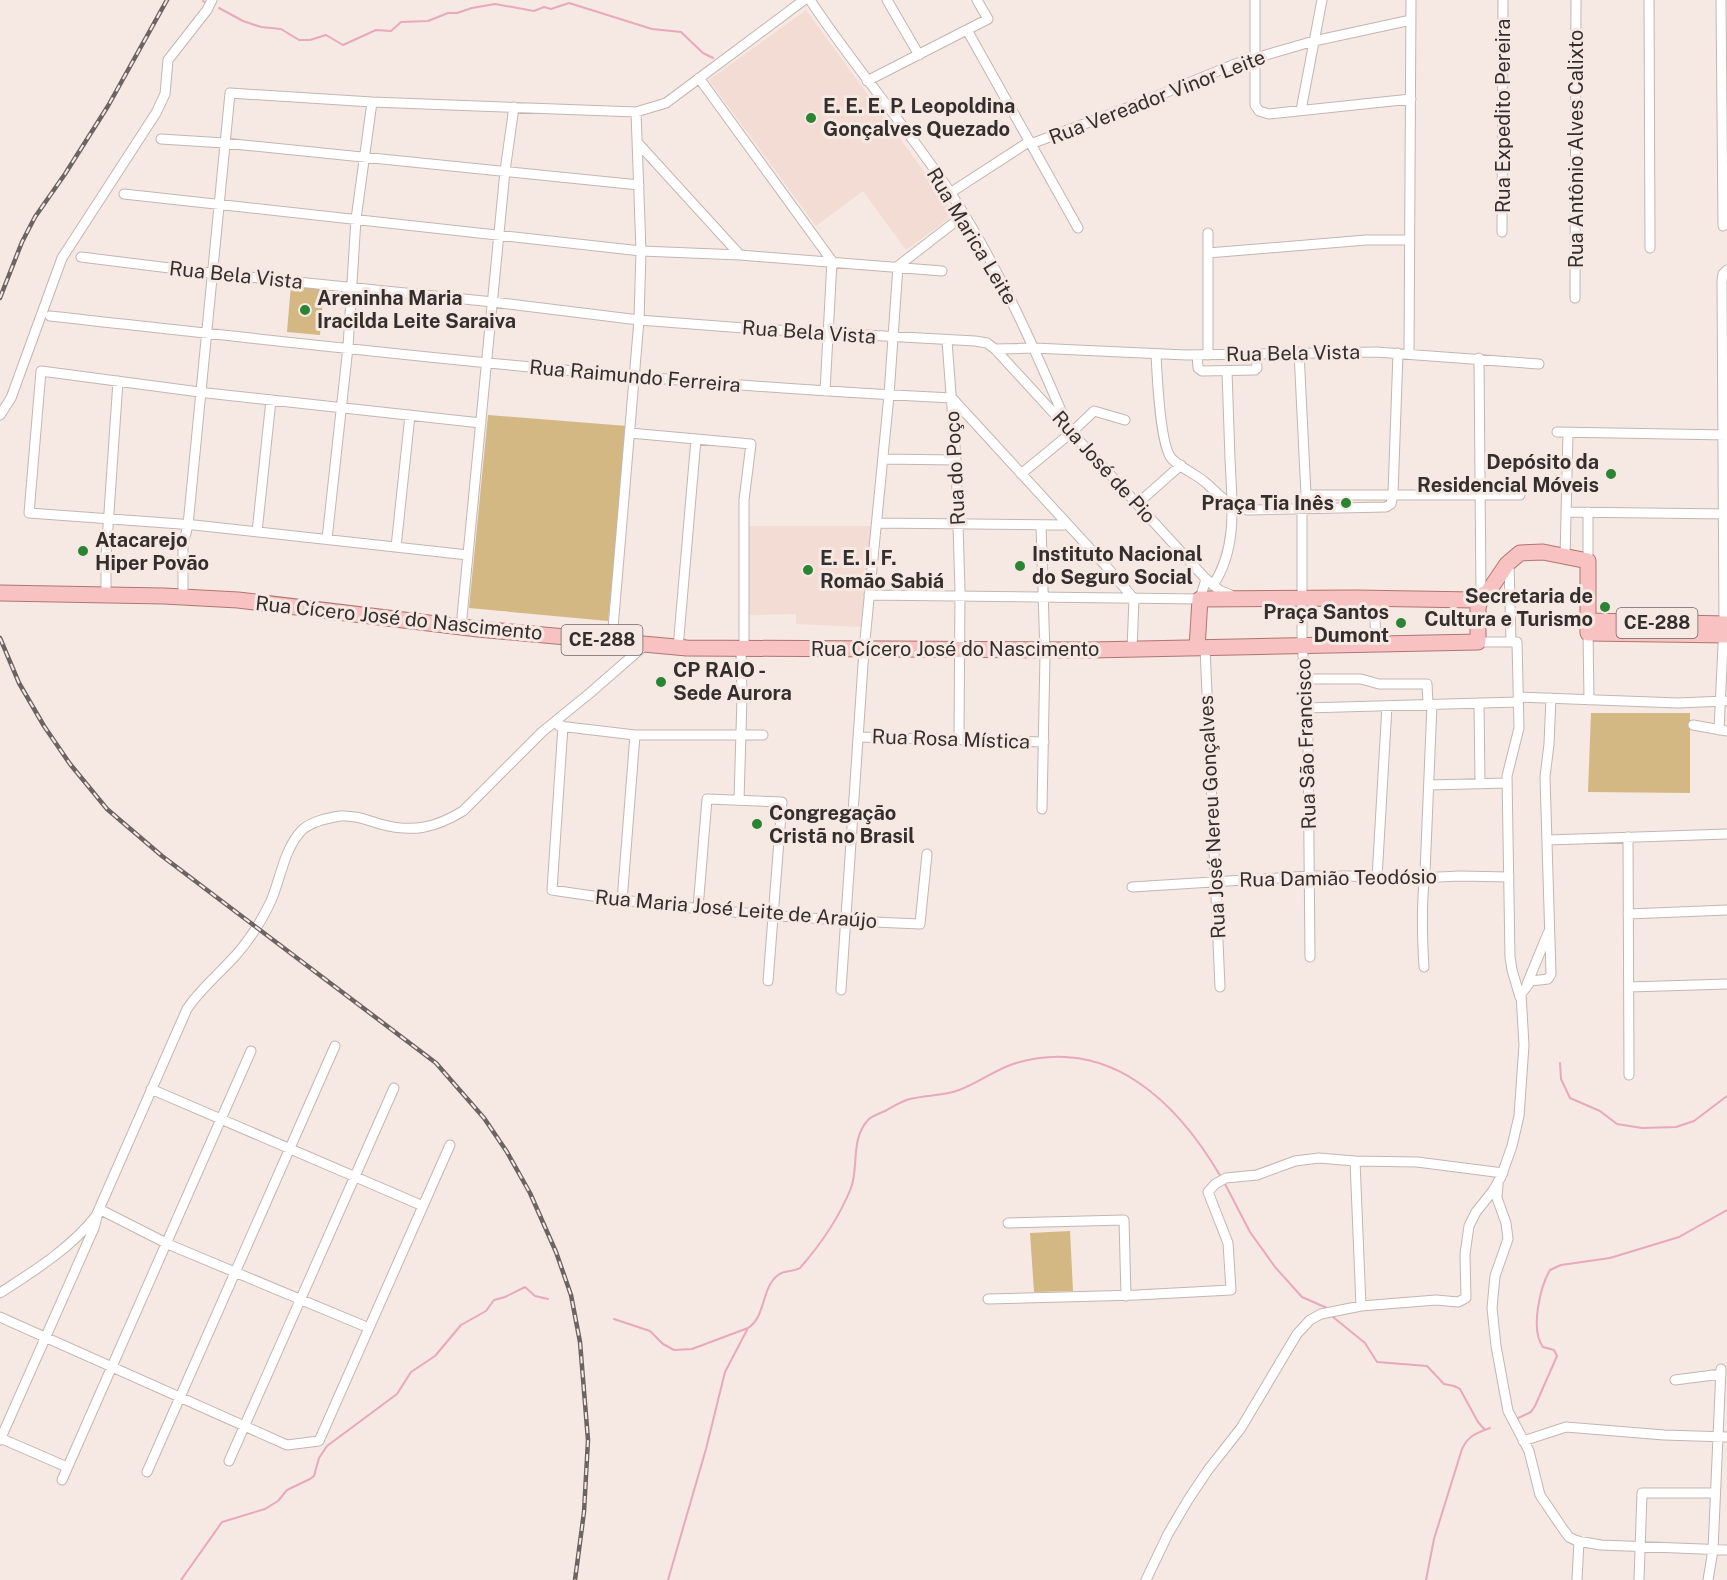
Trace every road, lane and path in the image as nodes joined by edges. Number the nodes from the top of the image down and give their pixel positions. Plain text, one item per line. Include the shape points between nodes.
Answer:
1 (212, 0) edge
2 (804, 0) edge
3 (810, 0) edge
4 (887, 0) edge
5 (977, 0) edge
6 (1255, 0) edge
7 (1322, 0) edge
8 (1411, 0) edge
9 (1503, 0) edge
10 (1576, 0) edge
11 (1649, 0) edge
12 (1721, 0) edge
13 (1411, 20) junction
14 (967, 30) junction
15 (1313, 42) junction
16 (919, 55) junction
17 (1257, 58) junction
18 (699, 78) junction
19 (867, 81) junction
20 (1411, 99) junction
21 (372, 102) junction
22 (514, 107) junction
23 (1301, 110) junction
24 (636, 112) junction
25 (161, 139) dead end
26 (637, 142) junction
27 (1032, 142) junction
28 (224, 143) junction
29 (364, 158) junction
30 (505, 171) junction
31 (639, 185) junction
32 (950, 193) junction
33 (124, 194) dead end
34 (218, 205) junction
35 (964, 215) junction
36 (356, 219) junction
37 (1723, 226) dead end
38 (1078, 228) dead end
39 (1502, 232) dead end
40 (1208, 233) dead end
41 (500, 236) junction
42 (1410, 240) junction
43 (1650, 248) dead end
44 (641, 251) junction
45 (1208, 253) junction
46 (740, 255) junction
47 (81, 257) dead end
48 (832, 261) junction
49 (898, 266) junction
50 (1727, 270) edge
51 (942, 271) dead end
52 (212, 273) junction
53 (351, 287) junction
54 (1575, 297) dead end
55 (492, 302) junction
56 (50, 316) dead end
57 (639, 320) junction
58 (206, 333) junction
59 (830, 333) junction
60 (1724, 333) edge
61 (892, 338) junction
62 (948, 341) junction
63 (348, 347) junction
64 (1034, 348) junction
65 (995, 349) junction
66 (1299, 352) junction
67 (1256, 353) junction
68 (1398, 353) junction
69 (1409, 353) junction
70 (1156, 354) junction
71 (1197, 355) junction
72 (1208, 355) junction
73 (1479, 358) junction
74 (1724, 360) edge
75 (487, 363) junction
76 (1539, 364) dead end
77 (1227, 371) junction
78 (635, 377) junction
79 (118, 381) junction
80 (825, 391) junction
81 (200, 392) junction
82 (889, 395) junction
83 (952, 398) junction
84 (272, 400) junction
85 (342, 407) junction
86 (0, 415) edge
87 (410, 415) junction
88 (1125, 420) dead end
89 (481, 423) junction
90 (1070, 429) junction
91 (1557, 432) dead end
92 (1569, 432) junction
93 (630, 433) junction
94 (1725, 435) edge
95 (696, 439) junction
96 (883, 459) junction
97 (956, 460) junction
98 (1181, 465) junction
99 (1021, 474) junction
100 (1393, 494) junction
101 (1306, 495) junction
102 (1520, 495) dead end
103 (1481, 496) junction
104 (1137, 504) junction
105 (1232, 506) junction
106 (1302, 510) junction
107 (1567, 512) junction
108 (1588, 512) junction
109 (1726, 514) edge
110 (108, 519) junction
111 (877, 523) junction
112 (958, 523) junction
113 (188, 525) junction
114 (1041, 525) junction
115 (1068, 525) junction
116 (256, 532) junction
117 (327, 539) junction
118 (396, 547) junction
119 (468, 555) junction
120 (1565, 557) junction
121 (1588, 561) junction
122 (1509, 563) junction
123 (1210, 582) junction
124 (0, 593) edge
125 (106, 594) junction
126 (869, 596) junction
127 (183, 597) junction
128 (960, 597) junction
129 (1044, 597) junction
130 (1481, 597) junction
131 (1302, 598) junction
132 (1374, 598) junction
133 (1134, 599) junction
134 (1200, 599) junction
135 (1264, 599) junction
136 (461, 627) junction
137 (1588, 627) junction
138 (1726, 630) edge
139 (612, 640) junction
140 (1478, 642) junction
141 (1514, 642) junction
142 (1376, 643) junction
143 (645, 644) junction
144 (1302, 645) junction
145 (678, 648) junction
146 (1201, 648) junction
147 (743, 649) junction
148 (1132, 649) junction
149 (864, 650) junction
150 (960, 650) junction
151 (1045, 650) junction
152 (1304, 680) junction
153 (1551, 698) junction
154 (1518, 700) junction
155 (1589, 700) junction
156 (1724, 701) edge
157 (1479, 703) junction
158 (1430, 704) junction
159 (1387, 706) junction
160 (1306, 708) junction
161 (551, 724) junction
162 (1693, 725) dead end
163 (563, 726) junction
164 (1723, 730) edge
165 (635, 735) junction
166 (741, 735) junction
167 (763, 735) dead end
168 (858, 737) junction
169 (959, 739) junction
170 (1044, 742) junction
171 (1507, 783) junction
172 (1480, 784) junction
173 (1429, 785) junction
174 (739, 800) junction
175 (1042, 809) dead end
176 (1727, 834) edge
177 (1628, 837) junction
178 (1548, 840) junction
179 (927, 854) dead end
180 (1310, 876) junction
181 (1377, 878) junction
182 (1425, 878) junction
183 (1509, 878) junction
184 (1216, 881) junction
185 (1132, 887) dead end
186 (622, 901) junction
187 (698, 909) junction
188 (1727, 910) edge
189 (1628, 914) junction
190 (773, 916) junction
191 (846, 921) junction
192 (1550, 928) junction
193 (1310, 957) dead end
194 (1424, 967) dead end
195 (768, 981) dead end
196 (1727, 984) edge
197 (1220, 987) dead end
198 (1629, 987) junction
199 (841, 990) dead end
200 (1522, 994) junction
201 (335, 1046) dead end
202 (251, 1051) dead end
203 (1629, 1075) dead end
204 (394, 1088) dead end
205 (152, 1089) junction
206 (221, 1119) junction
207 (450, 1145) dead end
208 (290, 1148) junction
209 (1355, 1161) junction
210 (355, 1176) junction
211 (1501, 1177) junction
212 (423, 1206) junction
213 (99, 1209) junction
214 (1008, 1223) dead end
215 (166, 1243) junction
216 (235, 1272) junction
217 (0, 1293) edge
218 (1126, 1296) junction
219 (988, 1299) dead end
220 (301, 1300) junction
221 (1361, 1306) junction
222 (0, 1317) edge
223 (369, 1328) junction
224 (46, 1337) junction
225 (112, 1367) junction
226 (1675, 1380) dead end
227 (180, 1397) junction
228 (245, 1426) junction
229 (1722, 1437) edge
230 (0, 1439) edge
231 (1524, 1441) junction
232 (229, 1461) dead end
233 (68, 1467) junction
234 (147, 1472) dead end
235 (62, 1480) dead end
236 (1715, 1492) junction
237 (1579, 1541) junction
238 (1640, 1547) junction
239 (1713, 1550) junction
240 (1727, 1550) edge
241 (1146, 1580) edge
242 (1577, 1580) edge
243 (1639, 1580) edge
244 (1708, 1580) edge

1 - 86 street via 168,60 165,94 156,113 62,258 11,398
2 - 18 street
3 - 19 street, Rua Marica Leite
4 - 16 street
5 - 14 street via 988,19
6 - 17 street
7 - 15 street
8 - 13 street
9 - 39 street, Rua Expedito Pereira
10 - 54 street, Rua Antônio Alves Calixto
11 - 43 street
12 - 37 street
13 - 15 street, Rua Vereador Vinor Leite
13 - 20 street
14 - 16 street
14 - 27 street
15 - 17 street, Rua Vereador Vinor Leite
15 - 23 street
16 - 19 street
17 - 23 street via 1255,105 1269,114
17 - 27 street, Rua Vereador Vinor Leite
18 - 24 street via 666,103
18 - 48 street
19 - 32 street, Rua Marica Leite
20 - 23 street
20 - 42 street
21 - 22 street
21 - 28 street via 230,93
21 - 29 street
22 - 24 street
22 - 30 street
24 - 26 street
25 - 28 street
26 - 31 street
26 - 46 street
27 - 32 street, Rua Vereador Vinor Leite
27 - 38 street
28 - 29 street
28 - 34 street
29 - 30 street
29 - 36 street
30 - 31 street
30 - 41 street
31 - 44 street
32 - 35 street, Rua Marica Leite
33 - 34 street
34 - 36 street
34 - 52 street
35 - 49 street
35 - 64 street, Rua Marica Leite
36 - 41 street
36 - 53 street
40 - 45 street
41 - 44 street
41 - 55 street
42 - 45 street
42 - 69 street
44 - 46 street
44 - 57 street
45 - 72 street
46 - 48 street
47 - 52 street, Rua Bela Vista
48 - 49 street
48 - 59 street
49 - 51 street
49 - 61 street
50 - 60 street via 1722,276
52 - 53 street, Rua Bela Vista
52 - 58 street
53 - 55 street, Rua Bela Vista
53 - 63 street
55 - 57 street, Rua Bela Vista
55 - 75 street
56 - 58 street, Rua Raimundo Ferreira
57 - 59 street, Rua Bela Vista
57 - 78 street
58 - 63 street, Rua Raimundo Ferreira
58 - 81 street
59 - 61 street, Rua Bela Vista
59 - 80 street
60 - 74 street
61 - 62 street, Rua Bela Vista
61 - 82 street
62 - 65 street, Rua Bela Vista via 982,342
62 - 83 street, Rua do Poço
63 - 75 street, Rua Raimundo Ferreira
63 - 85 street
64 - 65 street, Rua Bela Vista
64 - 70 street, Rua Bela Vista
64 - 90 street, Rua Marica Leite
65 - 90 street, Rua José de Pio
66 - 67 street, Rua Bela Vista
66 - 68 street, Rua Bela Vista
66 - 101 street, Rua São Francisco
67 - 72 street, Rua Bela Vista
67 - 77 street via 1255,370
68 - 69 street, Rua Bela Vista
68 - 100 street
69 - 73 street, Rua Bela Vista
70 - 71 street, Rua Bela Vista
70 - 98 street via 1166,445 1170,457
71 - 72 street, Rua Bela Vista
71 - 77 street via 1202,371
73 - 76 street, Rua Bela Vista
73 - 103 street
74 - 94 street
75 - 78 street, Rua Raimundo Ferreira
75 - 89 street
77 - 105 street, Rua José Nereu Gonçalves
78 - 80 street, Rua Raimundo Ferreira
78 - 93 street
79 - 81 street
79 - 110 street
79 - 110 street via 41,371 29,513
80 - 82 street, Rua Raimundo Ferreira
81 - 84 street
81 - 113 street
82 - 83 street, Rua Raimundo Ferreira
82 - 96 street
83 - 97 street, Rua do Poço
83 - 99 street
84 - 85 street
84 - 116 street
85 - 87 street
85 - 117 street
87 - 89 street
87 - 118 street
88 - 90 street via 1094,411
89 - 119 street
90 - 99 street
90 - 104 street, Rua José de Pio
91 - 92 street
92 - 94 street
92 - 107 street
93 - 95 street
93 - 139 street
94 - 109 street
95 - 145 street
95 - 147 street via 752,444 744,500
96 - 97 street
96 - 111 street
97 - 112 street, Rua do Poço
98 - 104 street
98 - 105 street
99 - 115 street
100 - 101 street
100 - 103 street
100 - 106 street via 1386,507
101 - 106 street, Rua São Francisco
102 - 103 street
103 - 130 street
104 - 123 street, Rua José de Pio
105 - 106 street via 1248,510
105 - 123 street, Rua José Nereu Gonçalves via 1227,558 1222,572
106 - 131 street, Rua São Francisco
107 - 108 street
107 - 120 street
108 - 109 street
108 - 121 street
109 - 138 street
110 - 113 street
110 - 125 street
111 - 112 street
111 - 126 street
112 - 114 street
112 - 128 street, Rua do Poço
113 - 116 street
113 - 127 street via 183,545
114 - 115 street
114 - 129 street
115 - 133 street
116 - 117 street
117 - 118 street
118 - 119 street
119 - 136 street
120 - 121 main road
120 - 122 main road via 1523,552
121 - 137 main road, CE-288
122 - 130 main road
122 - 141 street
123 - 134 street, Rua José Nereu Gonçalves
123 - 135 street via 1228,594
124 - 125 main road, Rua Cícero José do Nascimento / CE-288
125 - 127 main road, Rua Cícero José do Nascimento / CE-288
126 - 128 street
126 - 149 street
127 - 136 main road, Rua Cícero José do Nascimento / CE-288
128 - 129 street
128 - 150 street, Rua do Poço
129 - 133 street
129 - 151 street
130 - 132 main road
130 - 140 main road
131 - 132 main road
131 - 135 main road
131 - 144 street, Rua São Francisco
132 - 142 street
133 - 134 street
133 - 148 street
134 - 135 main road
134 - 146 main road, Rua José Nereu Gonçalves
136 - 139 main road, Rua Cícero José do Nascimento / CE-288
137 - 138 main road, CE-288
137 - 155 street
138 - 156 street
139 - 143 main road, Rua Cícero José do Nascimento / CE-288
140 - 141 street, Rua Cícero José do Nascimento
140 - 142 main road, Rua Cícero José do Nascimento / CE-288
141 - 154 street
142 - 144 main road, Rua Cícero José do Nascimento / CE-288
143 - 145 main road, Rua Cícero José do Nascimento / CE-288
143 - 161 street
144 - 146 main road, Rua Cícero José do Nascimento / CE-288
144 - 152 street, Rua São Francisco
145 - 147 main road, Rua Cícero José do Nascimento / CE-288
146 - 148 main road, Rua Cícero José do Nascimento / CE-288
146 - 184 street, Rua José Nereu Gonçalves
147 - 149 main road, Rua Cícero José do Nascimento / CE-288
147 - 166 street
148 - 151 main road, Rua Cícero José do Nascimento / CE-288
149 - 150 main road, Rua Cícero José do Nascimento / CE-288
149 - 168 street
150 - 151 main road, Rua Cícero José do Nascimento / CE-288
150 - 169 street, Rua do Poço
151 - 170 street
152 - 158 street via 1427,684
152 - 160 street, Rua São Francisco
153 - 154 street
153 - 155 street
153 - 178 street via 1545,777
154 - 157 street
154 - 171 street via 1518,732
155 - 156 street
156 - 164 street
157 - 158 street
157 - 172 street
158 - 159 street
158 - 173 street
159 - 160 street
159 - 181 street
160 - 180 street, Rua São Francisco
161 - 163 street
161 - 205 street via 463,811 439,824 419,829 393,827 353,816 327,819 304,829 291,845 270,902 252,934 187,1009
162 - 164 street
163 - 165 street
163 - 186 street, Rua Maria José Leite de Araújo via 552,890
165 - 166 street
165 - 186 street
166 - 167 street
166 - 174 street
168 - 169 street, Rua Rosa Mística
168 - 191 street
169 - 170 street, Rua Rosa Mística
170 - 175 street
171 - 172 street
171 - 183 street
172 - 173 street
173 - 182 street
174 - 187 street via 707,798
174 - 190 street via 782,802
176 - 177 street
177 - 178 street
177 - 189 street
178 - 192 street
179 - 191 street, Rua Maria José Leite de Araújo via 920,924
180 - 181 street, Rua Damião Teodósio
180 - 184 street, Rua Damião Teodósio
180 - 193 street, Rua São Francisco
181 - 182 street, Rua Damião Teodósio
182 - 183 street, Rua Damião Teodósio
182 - 194 street
183 - 200 street via 1510,963
184 - 185 street, Rua Damião Teodósio
184 - 197 street, Rua José Nereu Gonçalves
186 - 187 street, Rua Maria José Leite de Araújo
187 - 190 street, Rua Maria José Leite de Araújo
188 - 189 street
189 - 198 street
190 - 191 street, Rua Maria José Leite de Araújo
190 - 195 street
191 - 199 street
192 - 200 street
192 - 200 street via 1551,976 1533,980
196 - 198 street
198 - 203 street
200 - 211 street via 1521,1096 1514,1137
201 - 208 street
202 - 206 street
204 - 210 street
205 - 206 street
205 - 213 street
206 - 208 street
206 - 215 street
207 - 212 street
208 - 210 street
208 - 216 street
209 - 211 street via 1417,1162
209 - 218 street via 1302,1160 1257,1176 1222,1180 1208,1192 1228,1243 1231,1290
209 - 221 street
210 - 212 street
210 - 220 street
211 - 221 street via 1470,1223 1465,1254 1467,1296 1458,1302
211 - 231 street via 1497,1198 1508,1239 1495,1275 1492,1322 1507,1408
212 - 223 street
213 - 215 street
213 - 217 street via 79,1234
213 - 224 street
214 - 218 street via 1124,1220
215 - 216 street
215 - 225 street
216 - 220 street
216 - 227 street
218 - 219 street
220 - 223 street
220 - 228 street
221 - 241 street via 1321,1314 1297,1334 1241,1428 1188,1500
222 - 224 street
223 - 228 street via 320,1441 287,1445
224 - 225 street
224 - 230 street
225 - 227 street
225 - 233 street
226 - 229 street via 1721,1371
227 - 228 street
227 - 234 street
228 - 232 street
229 - 231 street via 1566,1427
229 - 236 street
230 - 233 street
231 - 237 street via 1539,1491 1565,1532
233 - 235 street
236 - 238 street via 1642,1493
236 - 239 street
237 - 238 street
237 - 242 street
238 - 239 street
238 - 243 street
239 - 240 street
239 - 244 street

